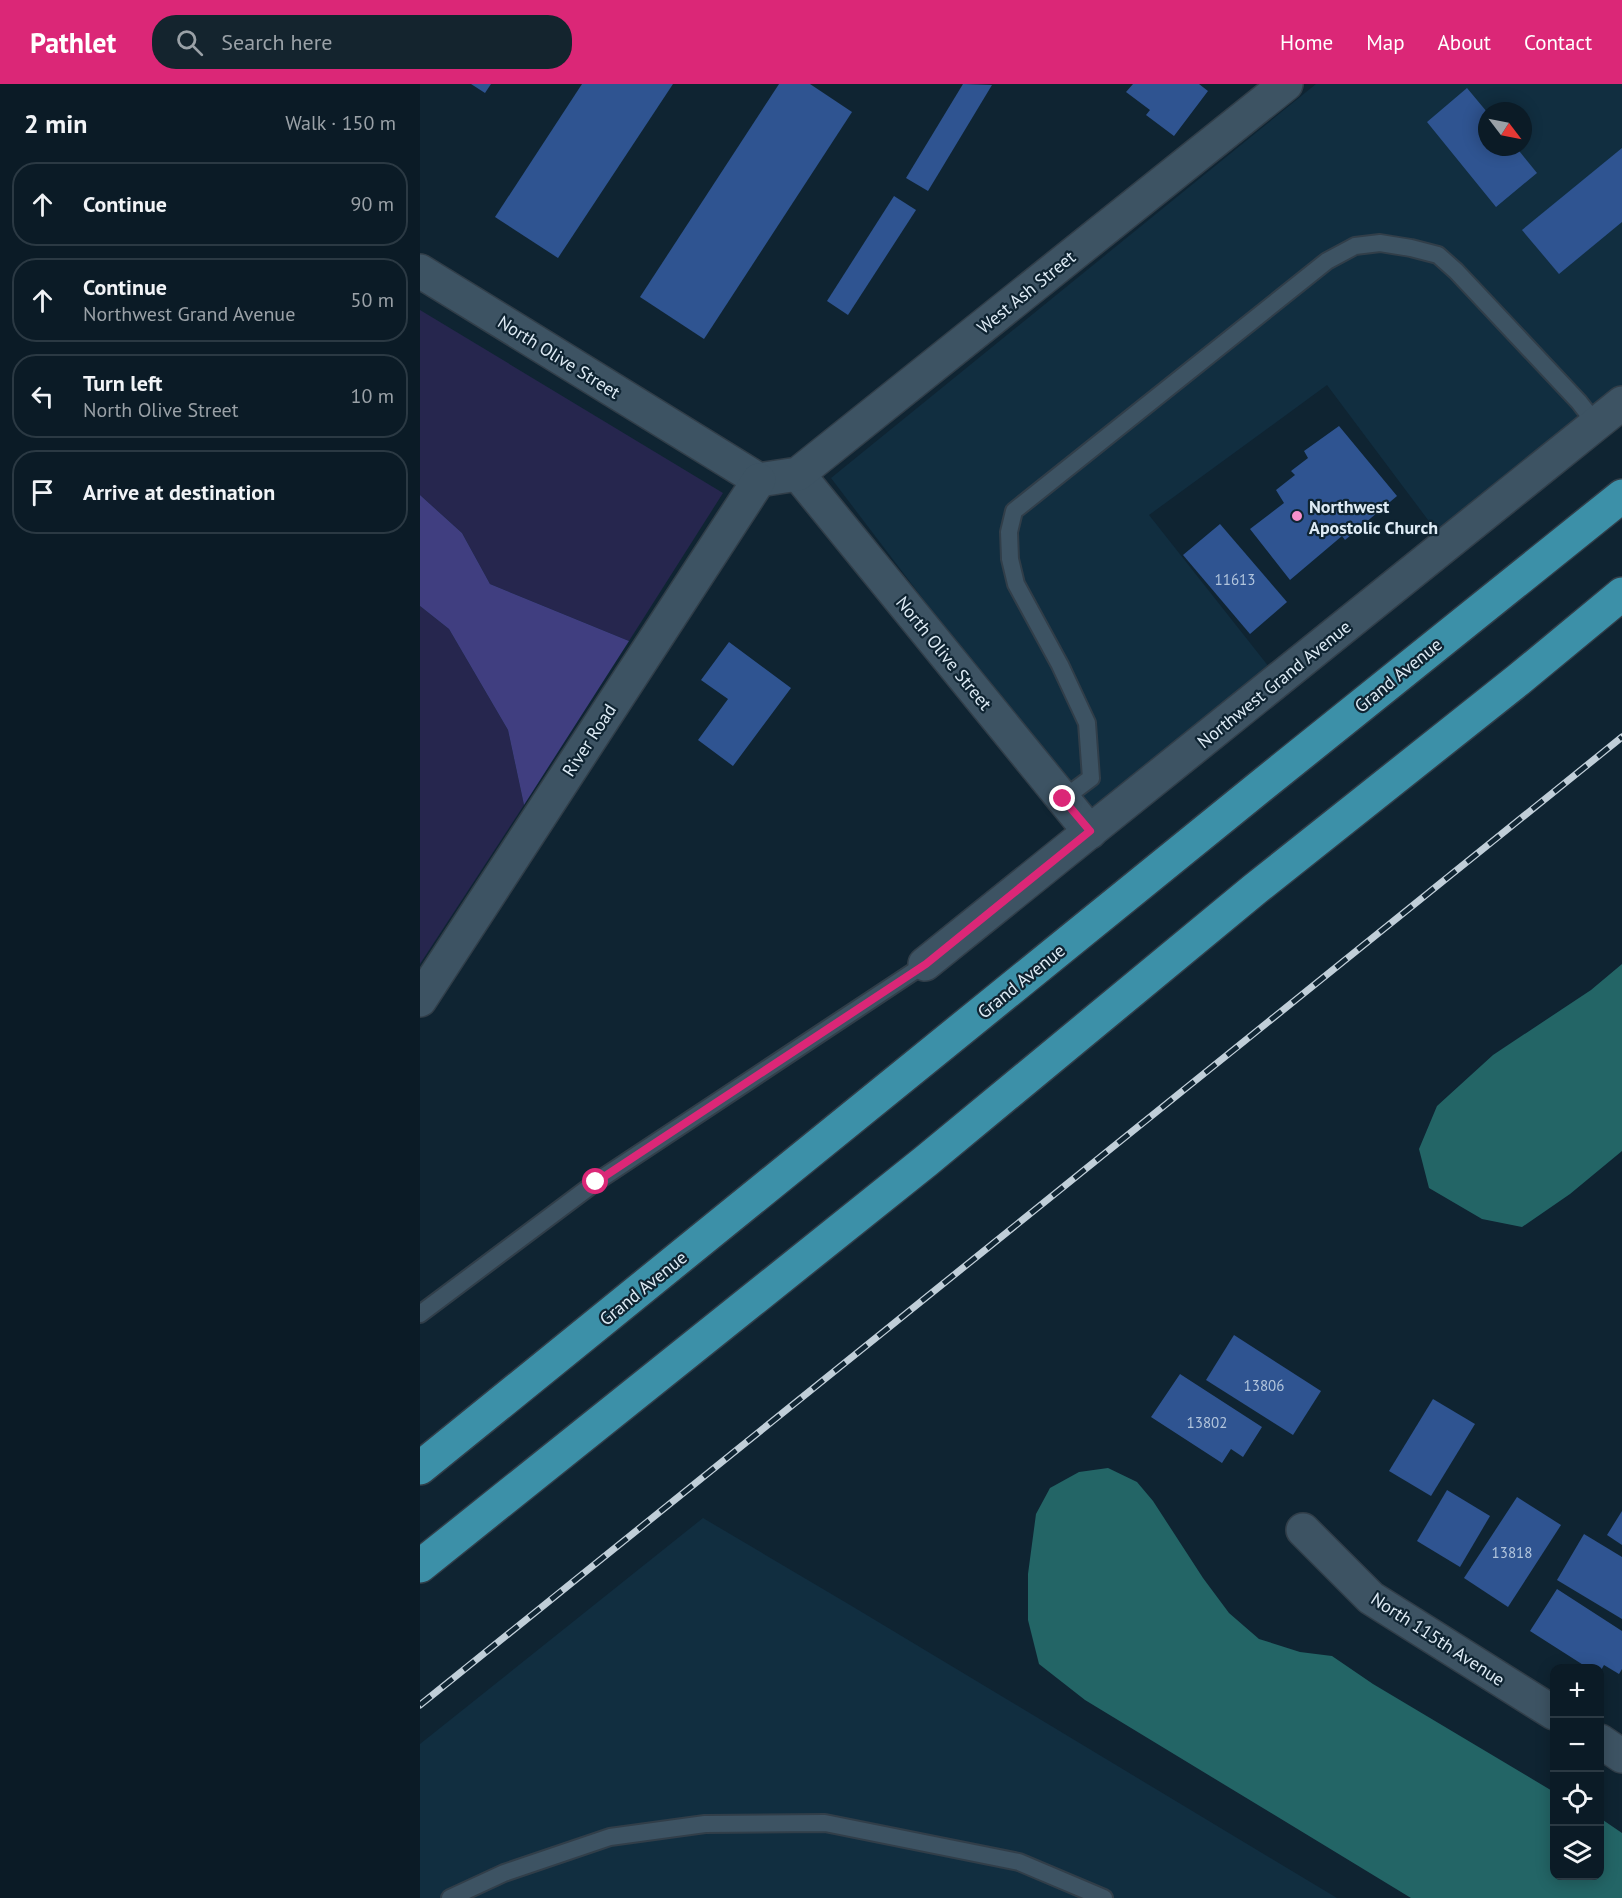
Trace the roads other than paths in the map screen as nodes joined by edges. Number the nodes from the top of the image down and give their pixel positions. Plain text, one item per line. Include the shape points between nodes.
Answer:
1 (1286, 84) edge
2 (420, 271) edge
3 (1622, 403) edge
4 (1596, 424) junction
5 (798, 474) junction
6 (759, 480) junction
7 (1622, 496) edge
8 (1622, 594) edge
9 (1063, 799) junction
10 (1090, 831) junction
11 (926, 964) joint
12 (420, 1000) edge
13 (420, 1314) edge
14 (420, 1468) edge
15 (1303, 1530) dead end
16 (420, 1566) edge
17 (1550, 1710) edge
18 (1604, 1744) edge
19 (1622, 1756) edge
20 (450, 1898) edge
21 (1104, 1898) edge

1 - 5 street, West Ash Street
2 - 6 street, North Olive Street
3 - 4 street, Northwest Grand Avenue
4 - 9 lane via 1438,255 1380,243 1355,246 1327,261 1014,511 1009,532 1016,584 1086,723 1091,778
4 - 10 street, Northwest Grand Avenue
5 - 6 street, West Ash Street
5 - 9 street, North Olive Street
6 - 12 street, River Road
7 - 14 highway, Grand Avenue
8 - 16 highway via 1255,889 926,1161
9 - 10 street, North Olive Street
10 - 11 street, Northwest Grand Avenue
11 - 13 lane via 596,1182
15 - 17 street, North 115th Avenue via 1371,1598
18 - 19 street
20 - 21 lane via 504,1873 610,1837 705,1824 814,1823 1019,1862

